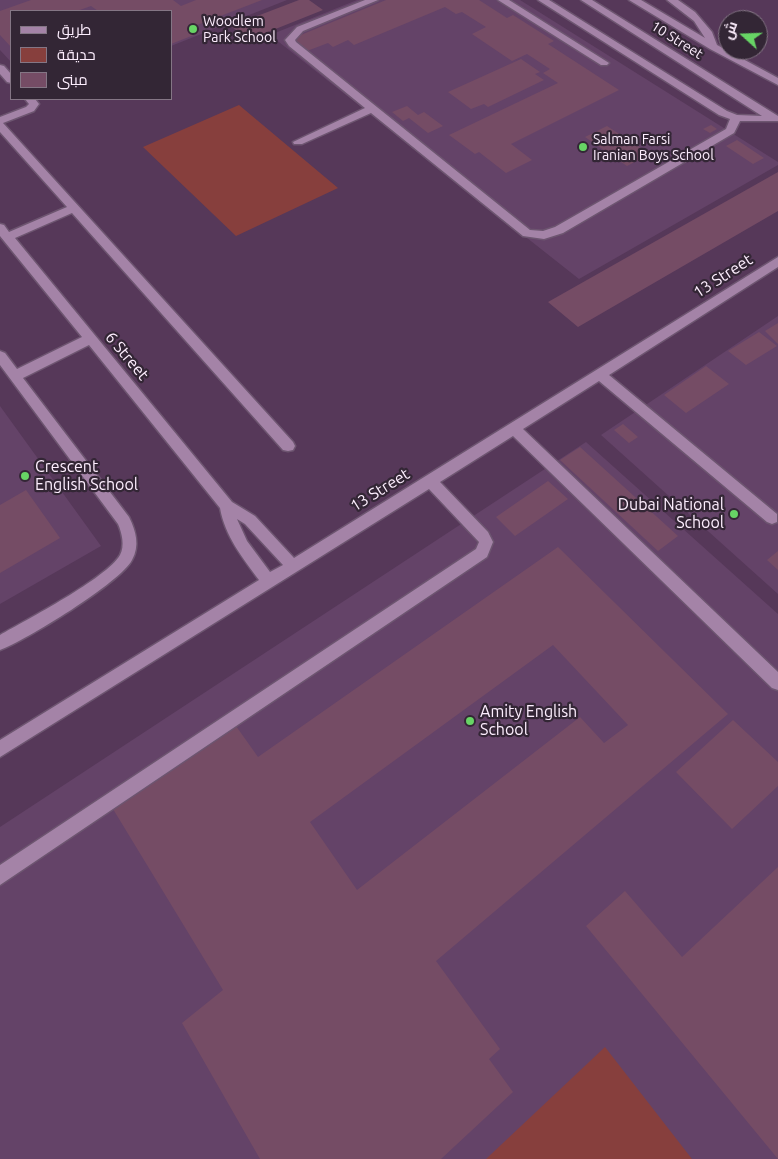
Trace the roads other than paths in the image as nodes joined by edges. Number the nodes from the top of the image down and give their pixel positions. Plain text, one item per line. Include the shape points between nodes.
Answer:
1 (373, 0) edge
2 (503, 0) edge
3 (586, 0) edge
4 (634, 0) edge
5 (672, 0) edge
6 (545, 1) edge
7 (523, 13) junction
8 (573, 19) junction
9 (550, 30) junction
10 (713, 47) junction
11 (604, 63) dead end
12 (0, 68) edge
13 (10, 79) edge
14 (778, 82) edge
15 (31, 100) edge
16 (371, 109) junction
17 (736, 118) junction
18 (776, 120) edge
19 (0, 121) edge
20 (0, 126) edge
21 (298, 142) dead end
22 (74, 208) junction
23 (4, 233) edge
24 (778, 261) edge
25 (90, 339) junction
26 (0, 356) edge
27 (599, 374) junction
28 (15, 376) junction
29 (513, 428) junction
30 (288, 446) dead end
31 (429, 480) junction
32 (227, 506) junction
33 (772, 518) dead end
34 (292, 565) junction
35 (268, 581) junction
36 (0, 643) edge
37 (778, 683) edge
38 (0, 749) edge
39 (0, 876) edge

1 - 16 street via 305,27 290,40 295,48
2 - 7 street
3 - 18 street, 10 Street
4 - 10 street, 10 Street
5 - 10 street via 702,24
6 - 7 street
6 - 8 street
7 - 9 street
8 - 9 street
8 - 17 street
9 - 11 street
10 - 14 street, 10 Street
12 - 13 street
15 - 19 street via 34,104 30,109
16 - 17 street via 520,229 535,235 559,230 730,131
16 - 21 street
17 - 18 street
20 - 22 street
22 - 23 street
22 - 30 street
23 - 25 street, 6 Street
24 - 27 street, 13 Street
25 - 28 street
25 - 32 street, 6 Street
26 - 28 street
27 - 29 street, 13 Street
27 - 33 street
28 - 36 street via 124,521 130,539 126,559 110,576
29 - 31 street, 13 Street
29 - 37 street
31 - 34 street, 13 Street
31 - 39 street via 483,536 486,542 482,553
32 - 34 street, 6 Street via 250,520
32 - 35 street, 6 Street via 234,532
34 - 35 street, 13 Street
35 - 38 street, 13 Street

